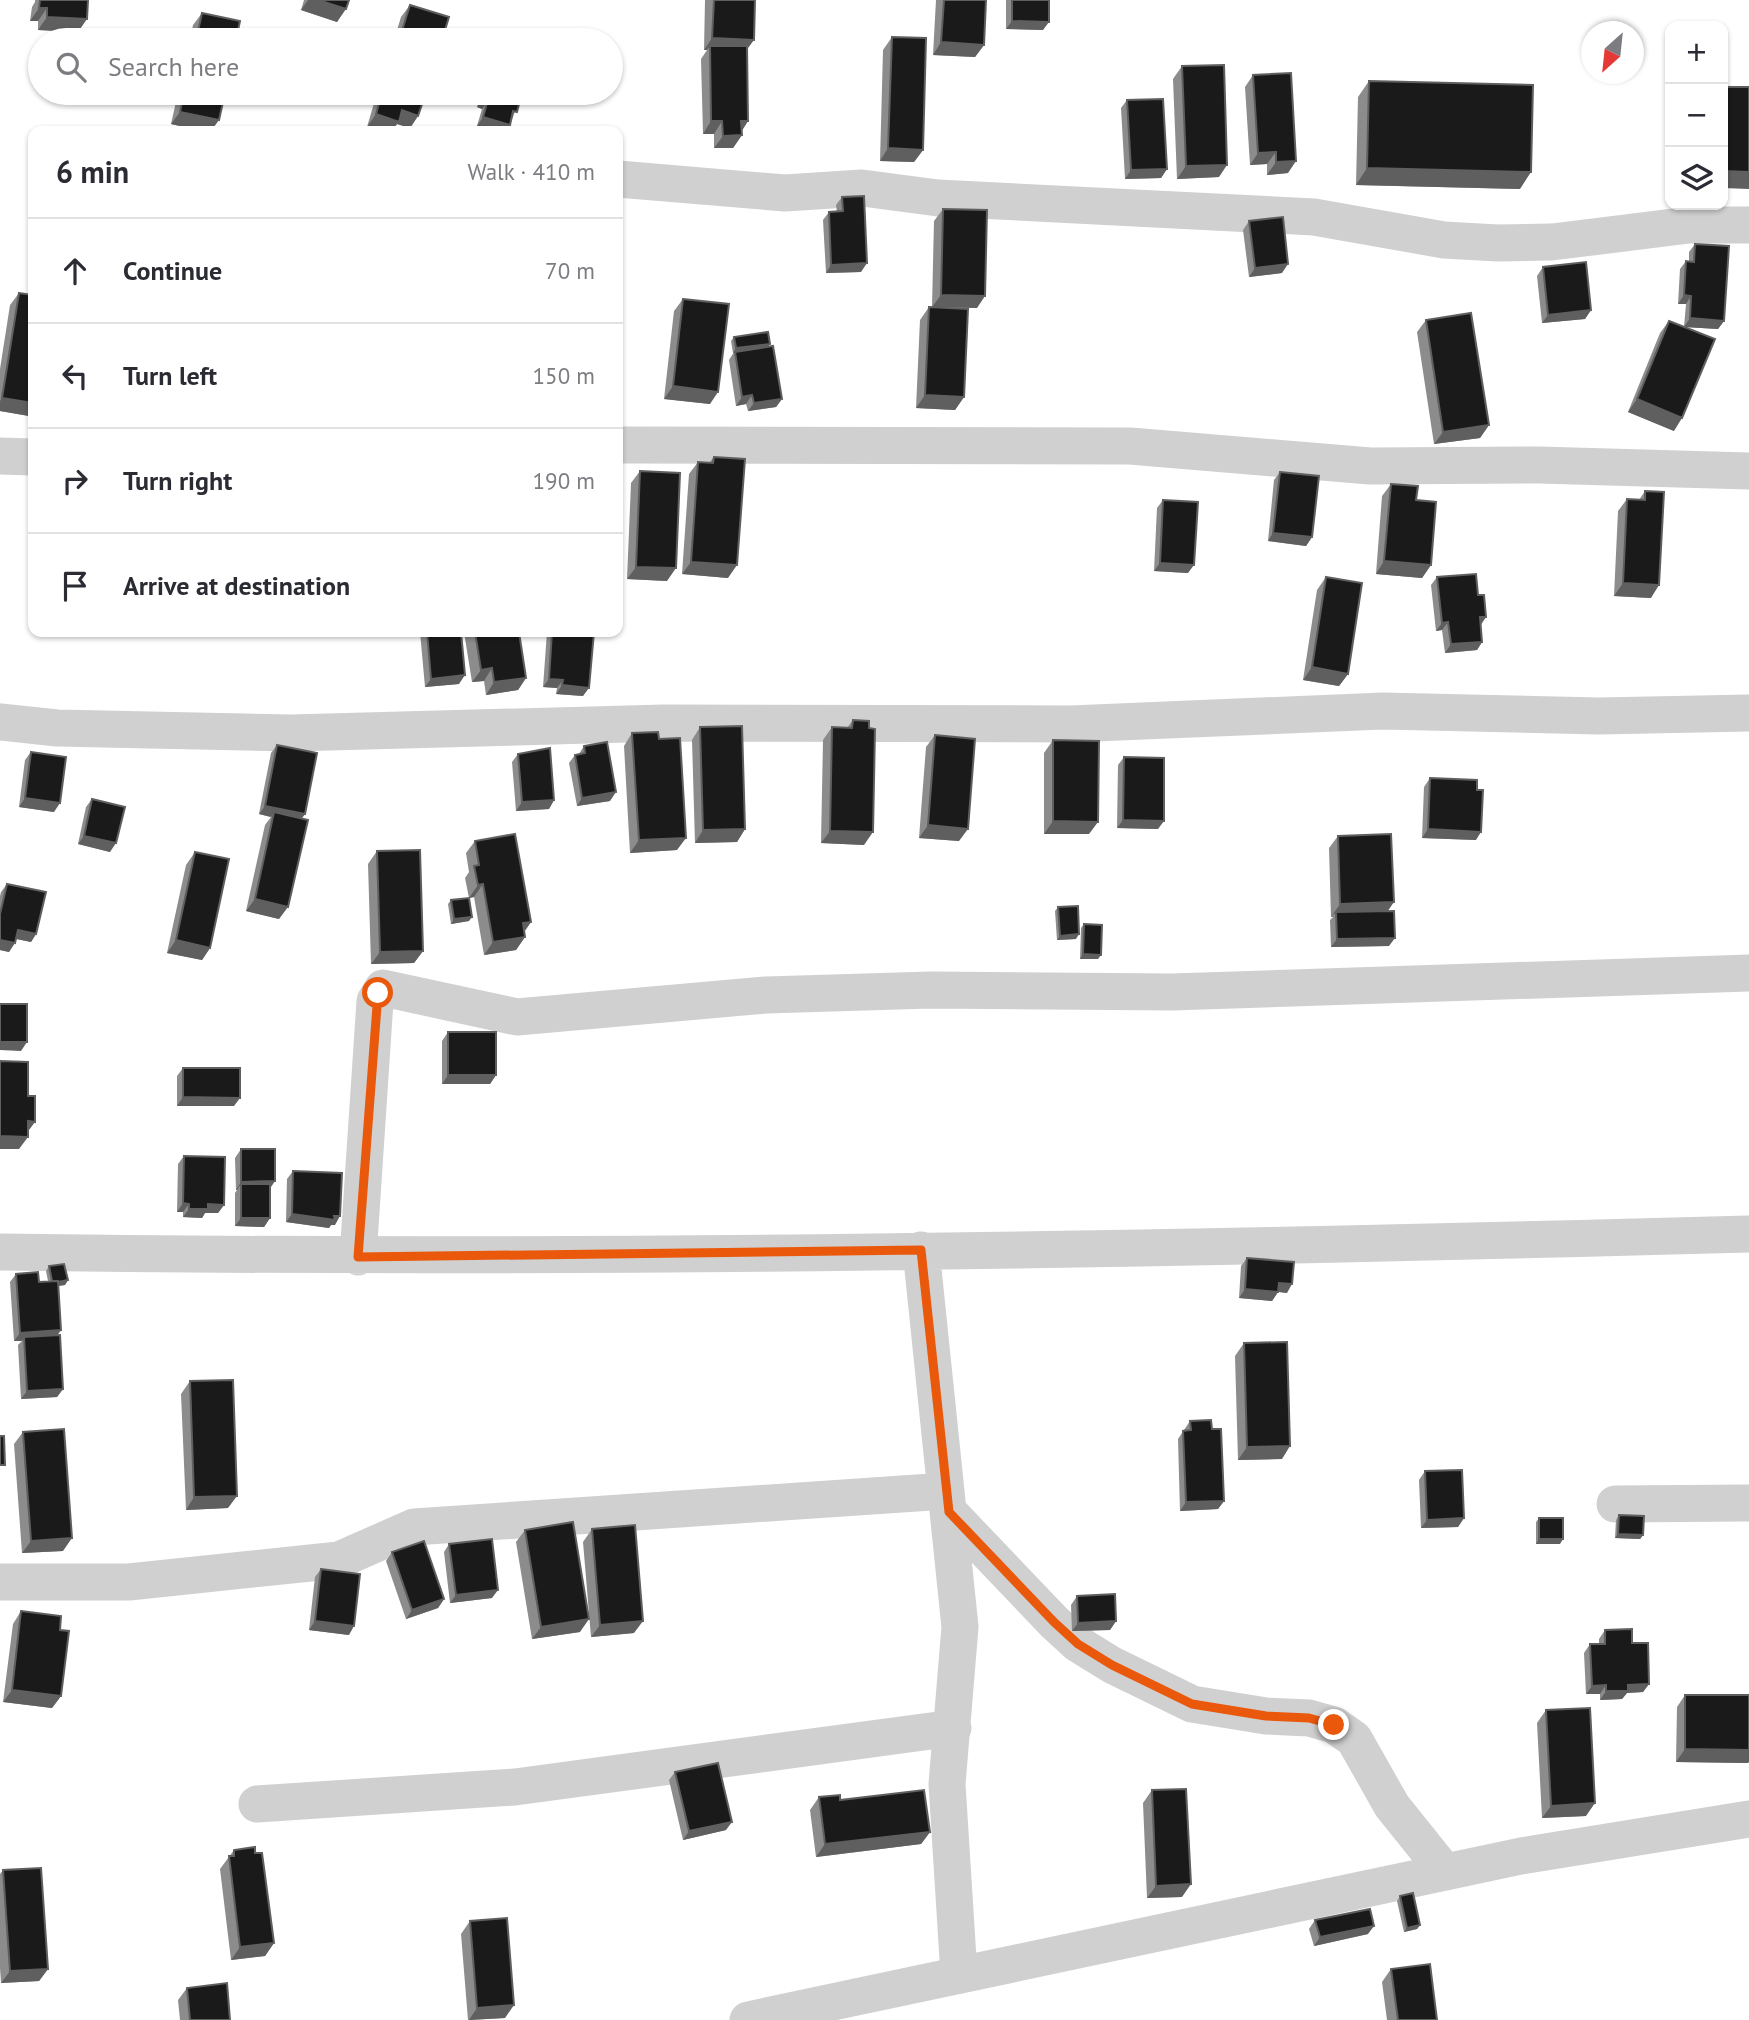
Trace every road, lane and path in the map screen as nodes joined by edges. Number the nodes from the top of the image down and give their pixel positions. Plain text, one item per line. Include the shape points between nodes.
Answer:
1 (623, 179) edge
2 (1749, 225) edge
3 (623, 445) edge
4 (0, 456) edge
5 (28, 457) edge
6 (1749, 471) edge
7 (1749, 713) edge
8 (0, 722) edge
9 (1749, 973) edge
10 (1749, 1234) edge
11 (921, 1250) junction
12 (0, 1252) edge
13 (358, 1257) junction
14 (947, 1502) junction
15 (1749, 1503) edge
16 (1615, 1504) dead end
17 (0, 1582) edge
18 (953, 1728) junction
19 (257, 1804) dead end
20 (1749, 1819) edge
21 (1445, 1872) junction
22 (959, 1975) junction
23 (748, 2020) edge

1 - 2 street via 785,193 862,188 938,198 1314,218 1444,240 1498,243 1552,242 1689,225
3 - 6 street via 1130,446 1370,466
4 - 5 street
7 - 8 street via 1599,716 1383,711 1071,724 664,723 291,733 57,728
9 - 13 street via 1172,992 931,990 766,995 539,1017 517,1017 383,988 375,1001
10 - 11 street
11 - 13 street
11 - 14 street
12 - 13 street
14 - 17 street via 414,1527 339,1560 129,1583
14 - 18 street via 960,1627
14 - 21 street via 1054,1622 1112,1665 1192,1704 1309,1718 1334,1725 1354,1739 1392,1806
15 - 16 street
18 - 19 street via 515,1787
18 - 22 street via 947,1784
20 - 21 street
21 - 22 street
22 - 23 street

